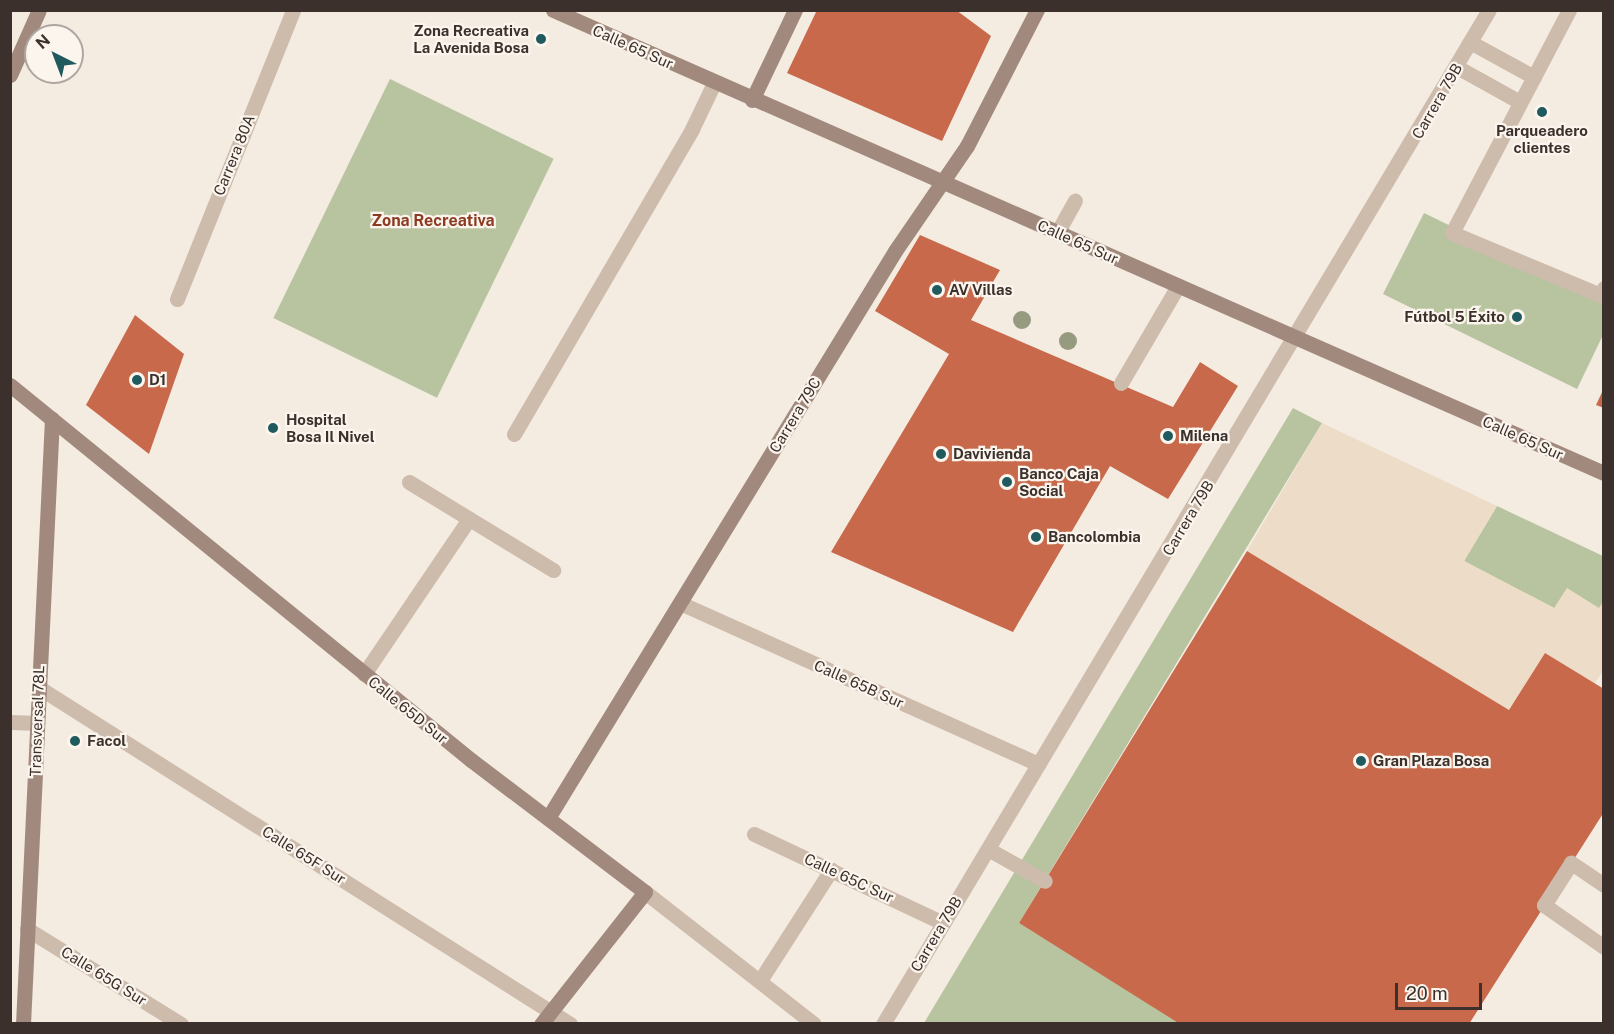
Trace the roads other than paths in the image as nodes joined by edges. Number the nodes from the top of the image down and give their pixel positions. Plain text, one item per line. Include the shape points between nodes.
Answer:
1 (39, 10) edge
2 (293, 10) edge
3 (553, 10) edge
4 (795, 10) edge
5 (1037, 10) edge
6 (1489, 10) edge
7 (1569, 10) edge
8 (1470, 42) junction
9 (1457, 67) junction
10 (10, 75) edge
11 (1534, 77) junction
12 (714, 83) junction
13 (752, 100) junction
14 (1520, 102) junction
15 (942, 183) junction
16 (1074, 201) dead end
17 (1057, 233) junction
18 (1178, 286) junction
19 (1604, 288) edge
20 (177, 299) dead end
21 (1296, 338) junction
22 (1121, 383) dead end
23 (10, 386) edge
24 (52, 420) junction
25 (514, 434) dead end
26 (1604, 473) edge
27 (409, 482) dead end
28 (469, 519) junction
29 (553, 570) dead end
30 (680, 603) junction
31 (364, 674) junction
32 (38, 687) junction
33 (10, 722) edge
34 (37, 723) junction
35 (1039, 764) junction
36 (548, 818) junction
37 (754, 834) dead end
38 (988, 849) junction
39 (831, 870) junction
40 (1045, 882) dead end
41 (1604, 885) edge
42 (645, 892) junction
43 (943, 922) junction
44 (27, 929) junction
45 (1604, 947) edge
46 (761, 979) junction
47 (551, 1011) junction
48 (23, 1023) edge
49 (181, 1023) edge
50 (541, 1023) edge
51 (570, 1023) edge
52 (814, 1023) edge
53 (883, 1023) edge

1 - 10 street
2 - 20 street, Carrera 80A
3 - 12 street, Calle 65 Sur
4 - 13 street
5 - 15 street, Carrera 79C via 976,132
6 - 8 street, Carrera 79B
7 - 11 street
8 - 9 street, Carrera 79B
8 - 11 street
9 - 14 street
9 - 21 street, Carrera 79B
11 - 14 street
12 - 13 street, Calle 65 Sur
12 - 25 street via 692,129
13 - 15 street, Calle 65 Sur
14 - 19 street via 1452,233 1600,295
15 - 17 street, Calle 65 Sur
15 - 30 street, Carrera 79C via 895,251
16 - 17 street
17 - 18 street, Calle 65 Sur
18 - 21 street, Calle 65 Sur
18 - 22 street
21 - 26 street, Calle 65 Sur
21 - 35 street, Carrera 79B
23 - 24 street, Calle 65D Sur
24 - 31 street, Calle 65D Sur
24 - 32 street, Transversal 78L
27 - 28 street
28 - 29 street
28 - 31 street
30 - 35 street, Calle 65B Sur
30 - 36 street, Carrera 79C
31 - 36 street, Calle 65D Sur
32 - 34 street, Transversal 78L
32 - 47 street, Calle 65F Sur
33 - 34 street
34 - 44 street, Transversal 78L
35 - 38 street, Carrera 79B
36 - 42 street, Calle 65D Sur
37 - 39 street, Calle 65C Sur
38 - 40 street
38 - 43 street, Carrera 79B
39 - 43 street, Calle 65C Sur
39 - 46 street
41 - 45 street via 1571,863 1544,905
42 - 46 street, Calle 65D Sur
42 - 47 street
43 - 53 street, Carrera 79B
44 - 48 street, Transversal 78L
44 - 49 street, Calle 65G Sur
46 - 52 street, Calle 65D Sur
47 - 50 street
47 - 51 street, Calle 65F Sur

